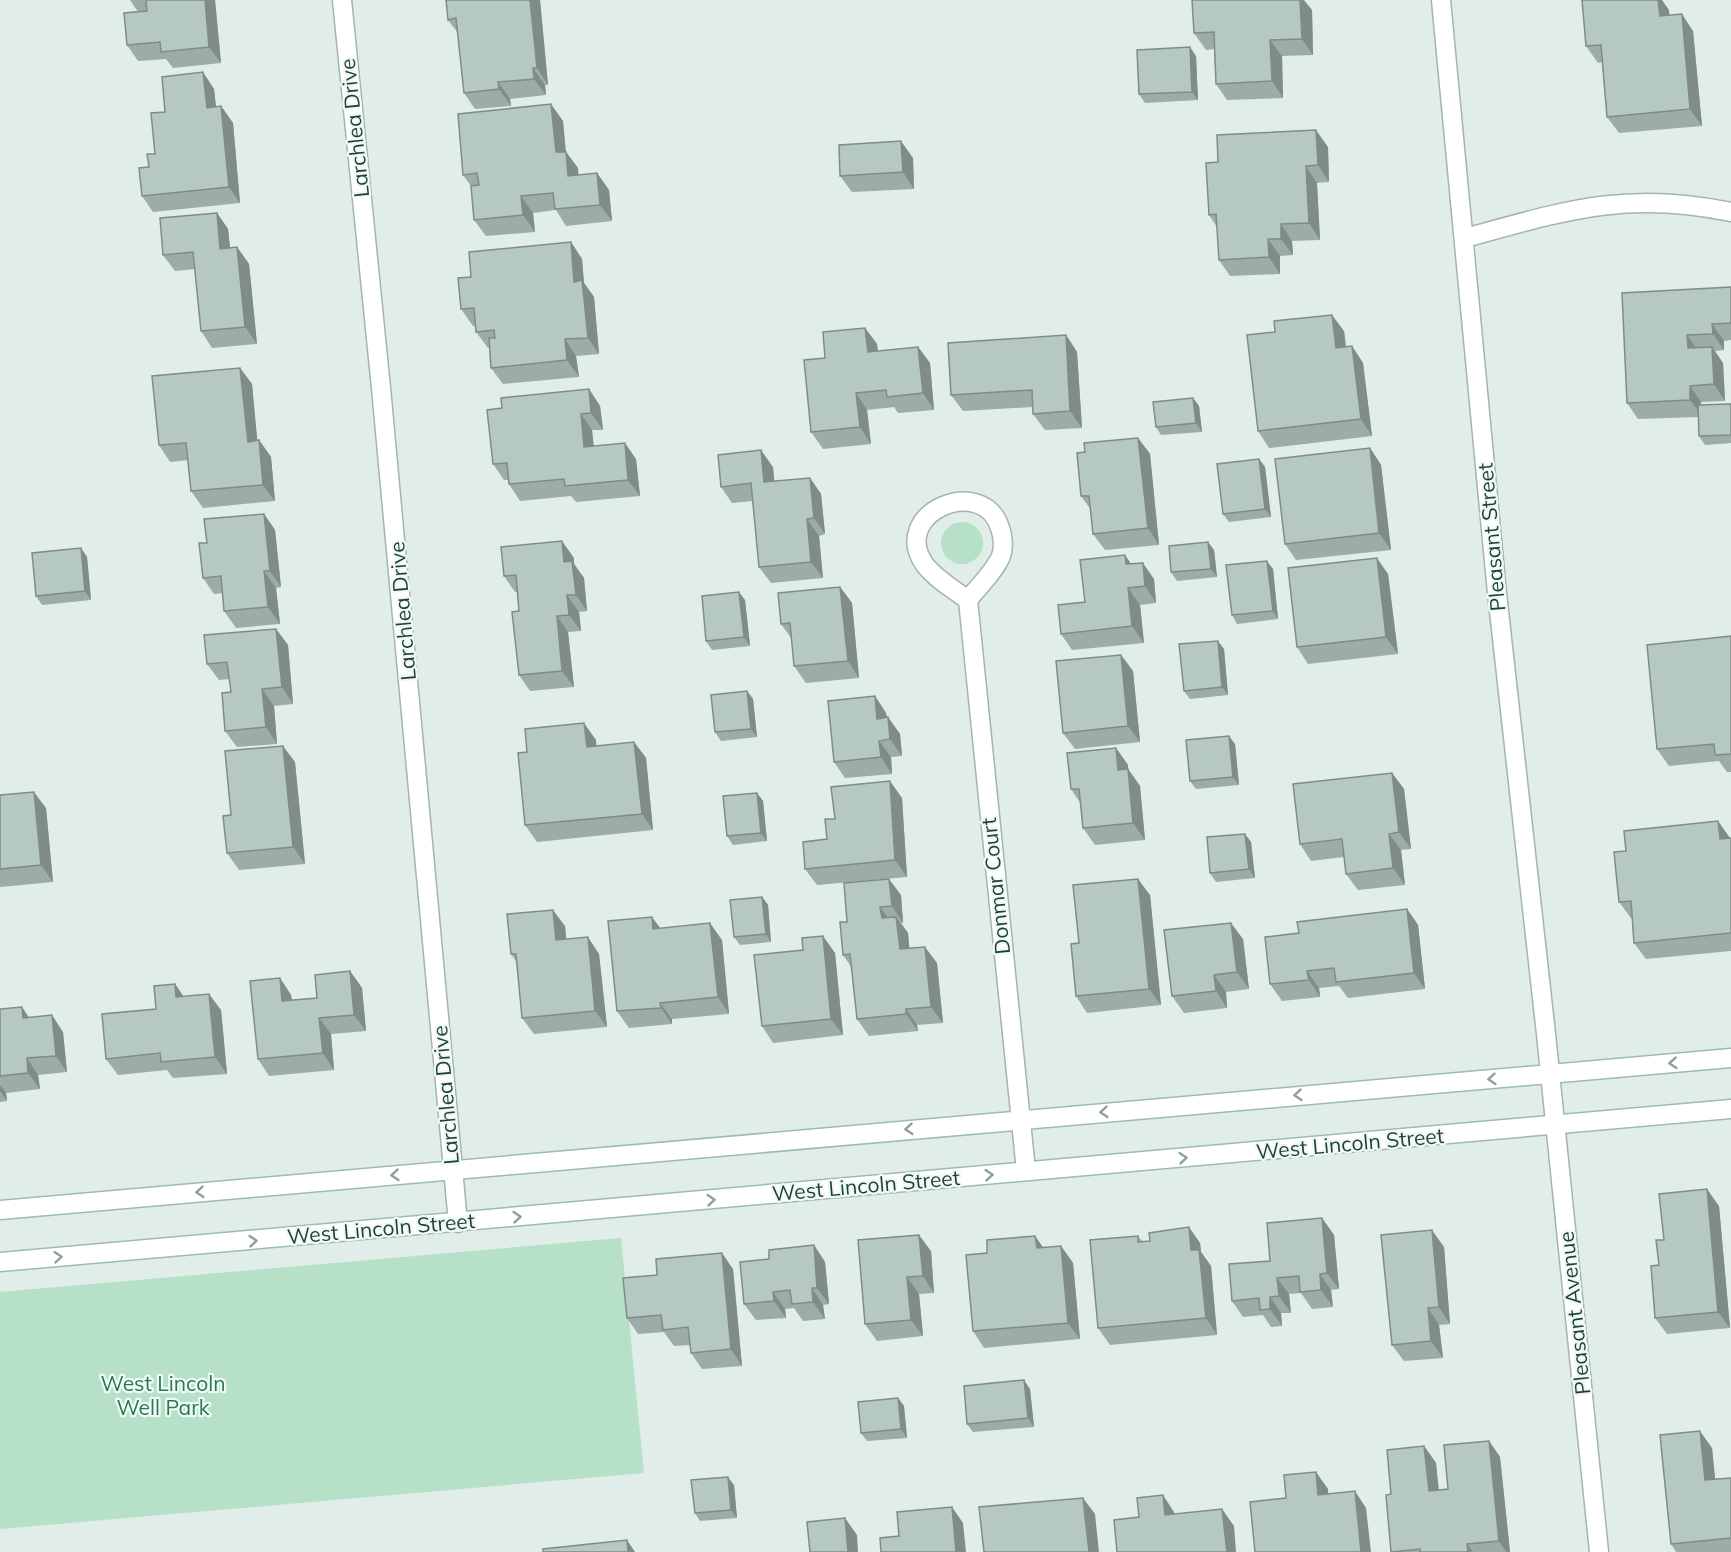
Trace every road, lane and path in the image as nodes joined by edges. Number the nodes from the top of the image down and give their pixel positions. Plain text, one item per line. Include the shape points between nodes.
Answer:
1 (342, 0) edge
2 (1441, 0) edge
3 (1731, 212) edge
4 (1465, 238) junction
5 (968, 600) junction
6 (1731, 1058) edge
7 (1551, 1074) junction
8 (1731, 1110) edge
9 (1021, 1119) junction
10 (1556, 1127) junction
11 (453, 1170) junction
12 (1026, 1171) junction
13 (0, 1210) edge
14 (458, 1223) junction
15 (0, 1262) edge
16 (1599, 1552) edge

1 - 11 street, Larchlea Drive
2 - 4 street, Pleasant Street
3 - 4 street via 1667,202 1606,203
4 - 7 street, Pleasant Street via 1499,617
5 - 5 street via 931,571 916,542 919,528 935,509 962,501 989,510 998,522 1002,541 1001,555
5 - 9 street, Donmar Court
6 -> 7 street
7 -> 9 street
7 - 10 street, Pleasant Avenue
8 - 10 street, West Lincoln Street
9 -> 11 street
9 - 12 street, Donmar Court
12 -> 10 street, West Lincoln Street
10 - 16 street, Pleasant Avenue
11 -> 13 street
11 - 14 street, Larchlea Drive
14 -> 12 street, West Lincoln Street
15 -> 14 street, West Lincoln Street

